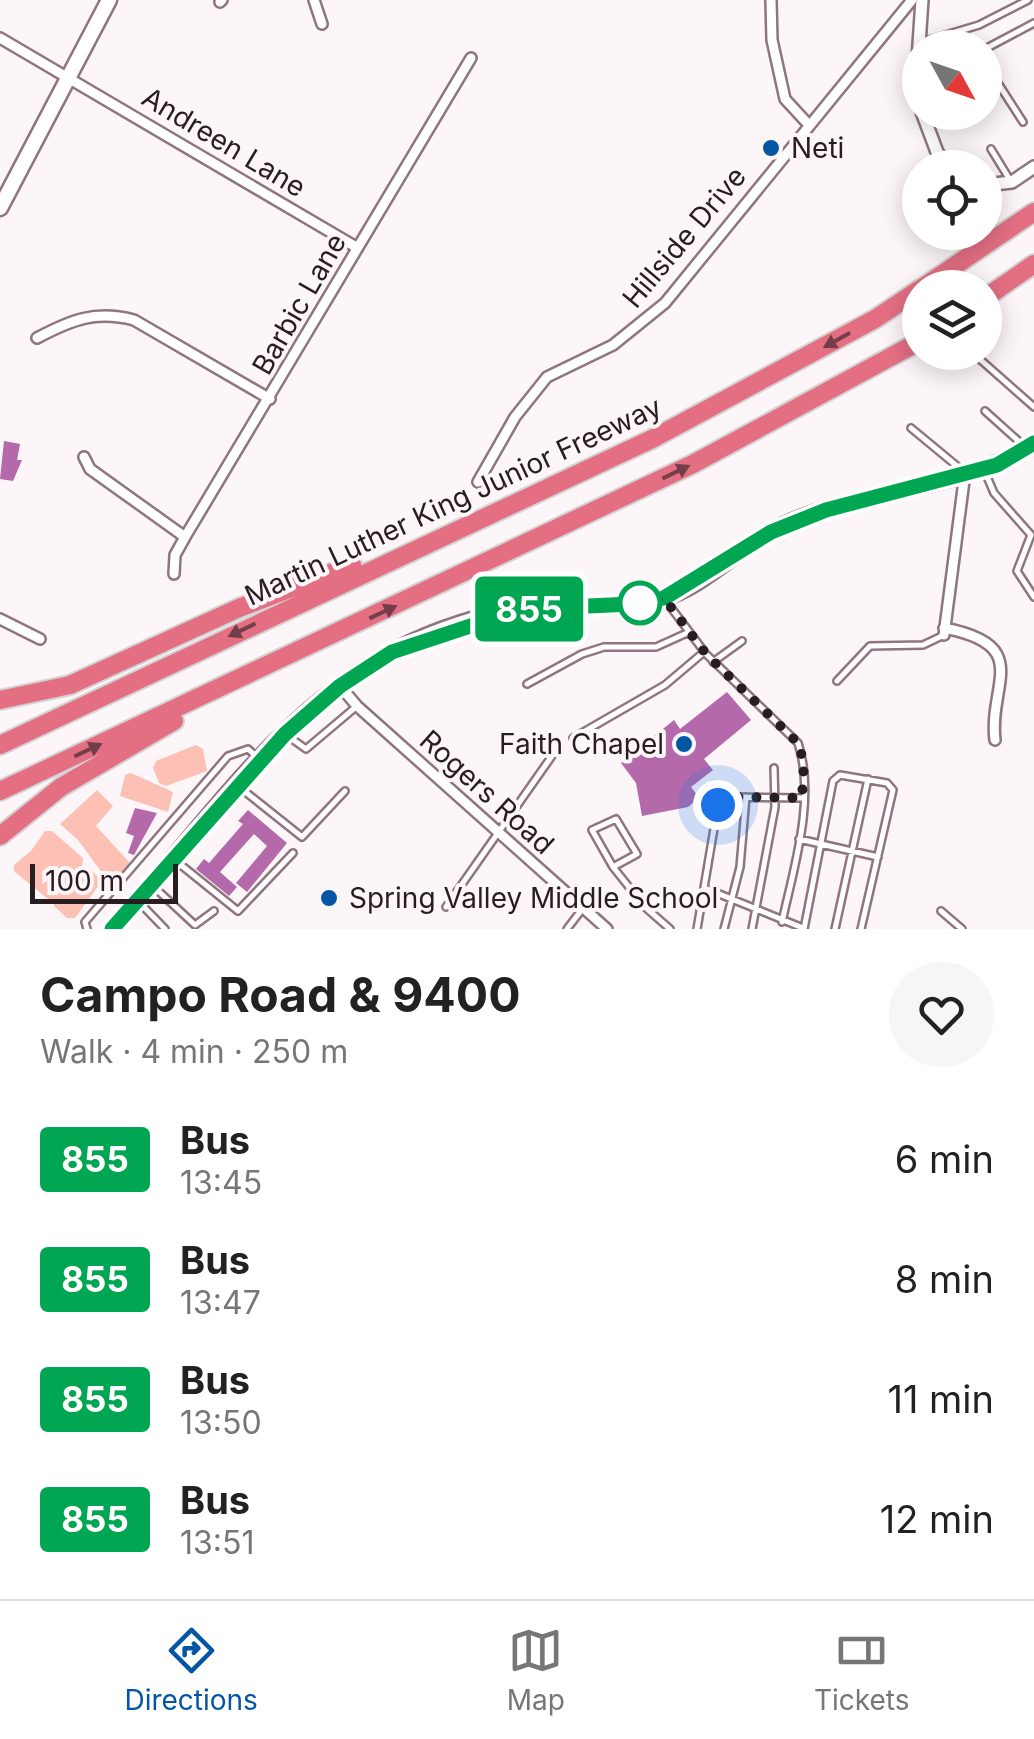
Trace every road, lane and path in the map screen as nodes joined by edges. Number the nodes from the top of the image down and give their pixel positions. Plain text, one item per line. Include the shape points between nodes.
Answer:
1 (109, 0) edge
2 (314, 0) edge
3 (771, 0) edge
4 (912, 0) edge
5 (922, 0) edge
6 (1028, 0) edge
7 (1034, 23) edge
8 (322, 24) dead end
9 (919, 30) edge
10 (962, 30) edge
11 (0, 38) edge
12 (1002, 40) edge
13 (472, 58) dead end
14 (68, 76) junction
15 (1002, 89) edge
16 (1023, 122) dead end
17 (808, 124) junction
18 (991, 149) dead end
19 (1034, 167) edge
20 (1012, 182) junction
21 (1002, 183) edge
22 (0, 208) edge
23 (1034, 212) edge
24 (356, 247) junction
25 (1034, 264) edge
26 (948, 270) edge
27 (1002, 286) edge
28 (902, 299) edge
29 (37, 338) dead end
30 (902, 352) edge
31 (992, 370) edge
32 (270, 400) junction
33 (1034, 406) edge
34 (985, 411) dead end
35 (912, 428) dead end
36 (1030, 446) edge
37 (84, 457) dead end
38 (984, 469) junction
39 (965, 474) junction
40 (478, 482) dead end
41 (457, 529) junction
42 (185, 537) junction
43 (174, 574) dead end
44 (1034, 597) edge
45 (664, 598) junction
46 (0, 619) edge
47 (944, 632) junction
48 (687, 633) junction
49 (40, 639) dead end
50 (742, 642) dead end
51 (704, 652) junction
52 (713, 662) junction
53 (246, 675) junction
54 (837, 681) dead end
55 (527, 684) dead end
56 (340, 686) junction
57 (0, 700) edge
58 (357, 706) junction
59 (285, 734) junction
60 (573, 738) dead end
61 (995, 740) dead end
62 (0, 745) edge
63 (554, 753) dead end
64 (260, 760) junction
65 (774, 768) dead end
66 (868, 780) junction
67 (238, 786) junction
68 (0, 791) edge
69 (345, 791) dead end
70 (746, 797) junction
71 (775, 798) junction
72 (802, 798) junction
73 (501, 834) junction
74 (0, 836) edge
75 (799, 839) junction
76 (821, 845) junction
77 (854, 852) junction
78 (294, 853) dead end
79 (878, 857) junction
80 (175, 860) junction
81 (613, 868) junction
82 (152, 886) junction
83 (706, 889) junction
84 (138, 900) junction
85 (733, 901) junction
86 (446, 907) dead end
87 (584, 908) junction
88 (214, 911) dead end
89 (941, 911) dead end
90 (755, 912) junction
91 (782, 922) junction
92 (87, 929) edge
93 (112, 929) edge
94 (165, 929) edge
95 (566, 929) edge
96 (607, 929) edge
97 (670, 929) edge
98 (698, 929) edge
99 (724, 929) edge
100 (752, 929) edge
101 (805, 929) edge
102 (834, 929) edge
103 (861, 929) edge
104 (962, 929) edge

1 - 14 main road
2 - 8 street
3 - 17 street via 785,98
4 - 17 street, Hillside Drive
5 - 9 street
6 - 10 lane
7 - 12 lane
11 - 14 street, Andreen Lane
13 - 24 street, Barbic Lane
14 - 22 main road
14 - 24 street, Andreen Lane
15 - 16 lane
17 - 40 street, Hillside Drive via 665,303 613,345 547,377
18 - 20 lane
19 - 20 street
20 - 21 street
23 - 26 highway, Martin Luther King Junior Freeway
24 - 32 street, Barbic Lane
25 - 27 highway
28 -> 41 highway, Martin Luther King Junior Freeway via 746,391
29 - 32 street via 78,317 112,314 134,320
53 -> 30 highway via 693,464
31 - 33 lane
32 - 42 street, Barbic Lane
34 - 36 lane
35 - 39 lane
36 - 38 main road
37 - 42 street via 90,469
38 - 39 main road
38 - 44 lane via 994,493 1031,535 1018,570
39 - 45 main road via 780,528
39 - 47 street
41 - 57 highway via 239,608 70,685
41 -> 62 highway, Martin Luther King Junior Freeway
42 - 43 street, Barbic Lane
45 - 48 lane
45 - 56 main road via 522,609 482,619 402,646
46 - 49 street
47 - 54 lane via 924,646 870,646
47 - 61 street via 985,640 1001,658 1005,688
48 - 51 lane
48 - 55 lane via 656,647 604,647
50 - 52 lane
51 - 52 lane
51 - 60 lane via 678,677
52 - 72 lane via 798,743
68 -> 53 highway
53 - 74 highway via 61,787
56 - 58 street, Rogers Road
56 - 59 main road
58 - 59 lane via 306,748
58 - 73 street, Rogers Road
59 - 64 main road
63 - 73 lane
64 - 67 main road
64 - 92 lane via 248,749 228,756 85,922
65 - 71 lane
66 - 76 lane via 836,776
66 - 77 lane
66 - 79 lane via 894,790
67 - 69 lane via 302,837
67 - 80 main road
70 - 71 lane
70 - 83 lane via 718,805
70 - 85 lane
71 - 72 lane
71 - 90 lane
72 - 75 lane
73 - 86 lane
73 - 87 street, Rogers Road
75 - 76 lane
75 - 91 lane
76 - 77 lane
76 - 101 lane
77 - 79 lane
77 - 102 lane
78 - 80 lane via 238,911
79 - 103 lane
80 - 82 main road
81 - 81 lane via 636,854 616,819 592,830
81 - 97 lane
82 - 84 main road
82 - 88 lane via 195,925
83 - 85 lane
83 - 98 lane
84 - 93 main road
84 - 94 lane
85 - 90 lane
85 - 99 lane
87 - 95 lane
87 - 96 street, Rogers Road
89 - 104 lane
90 - 91 lane
90 - 100 lane
91 - 101 lane

